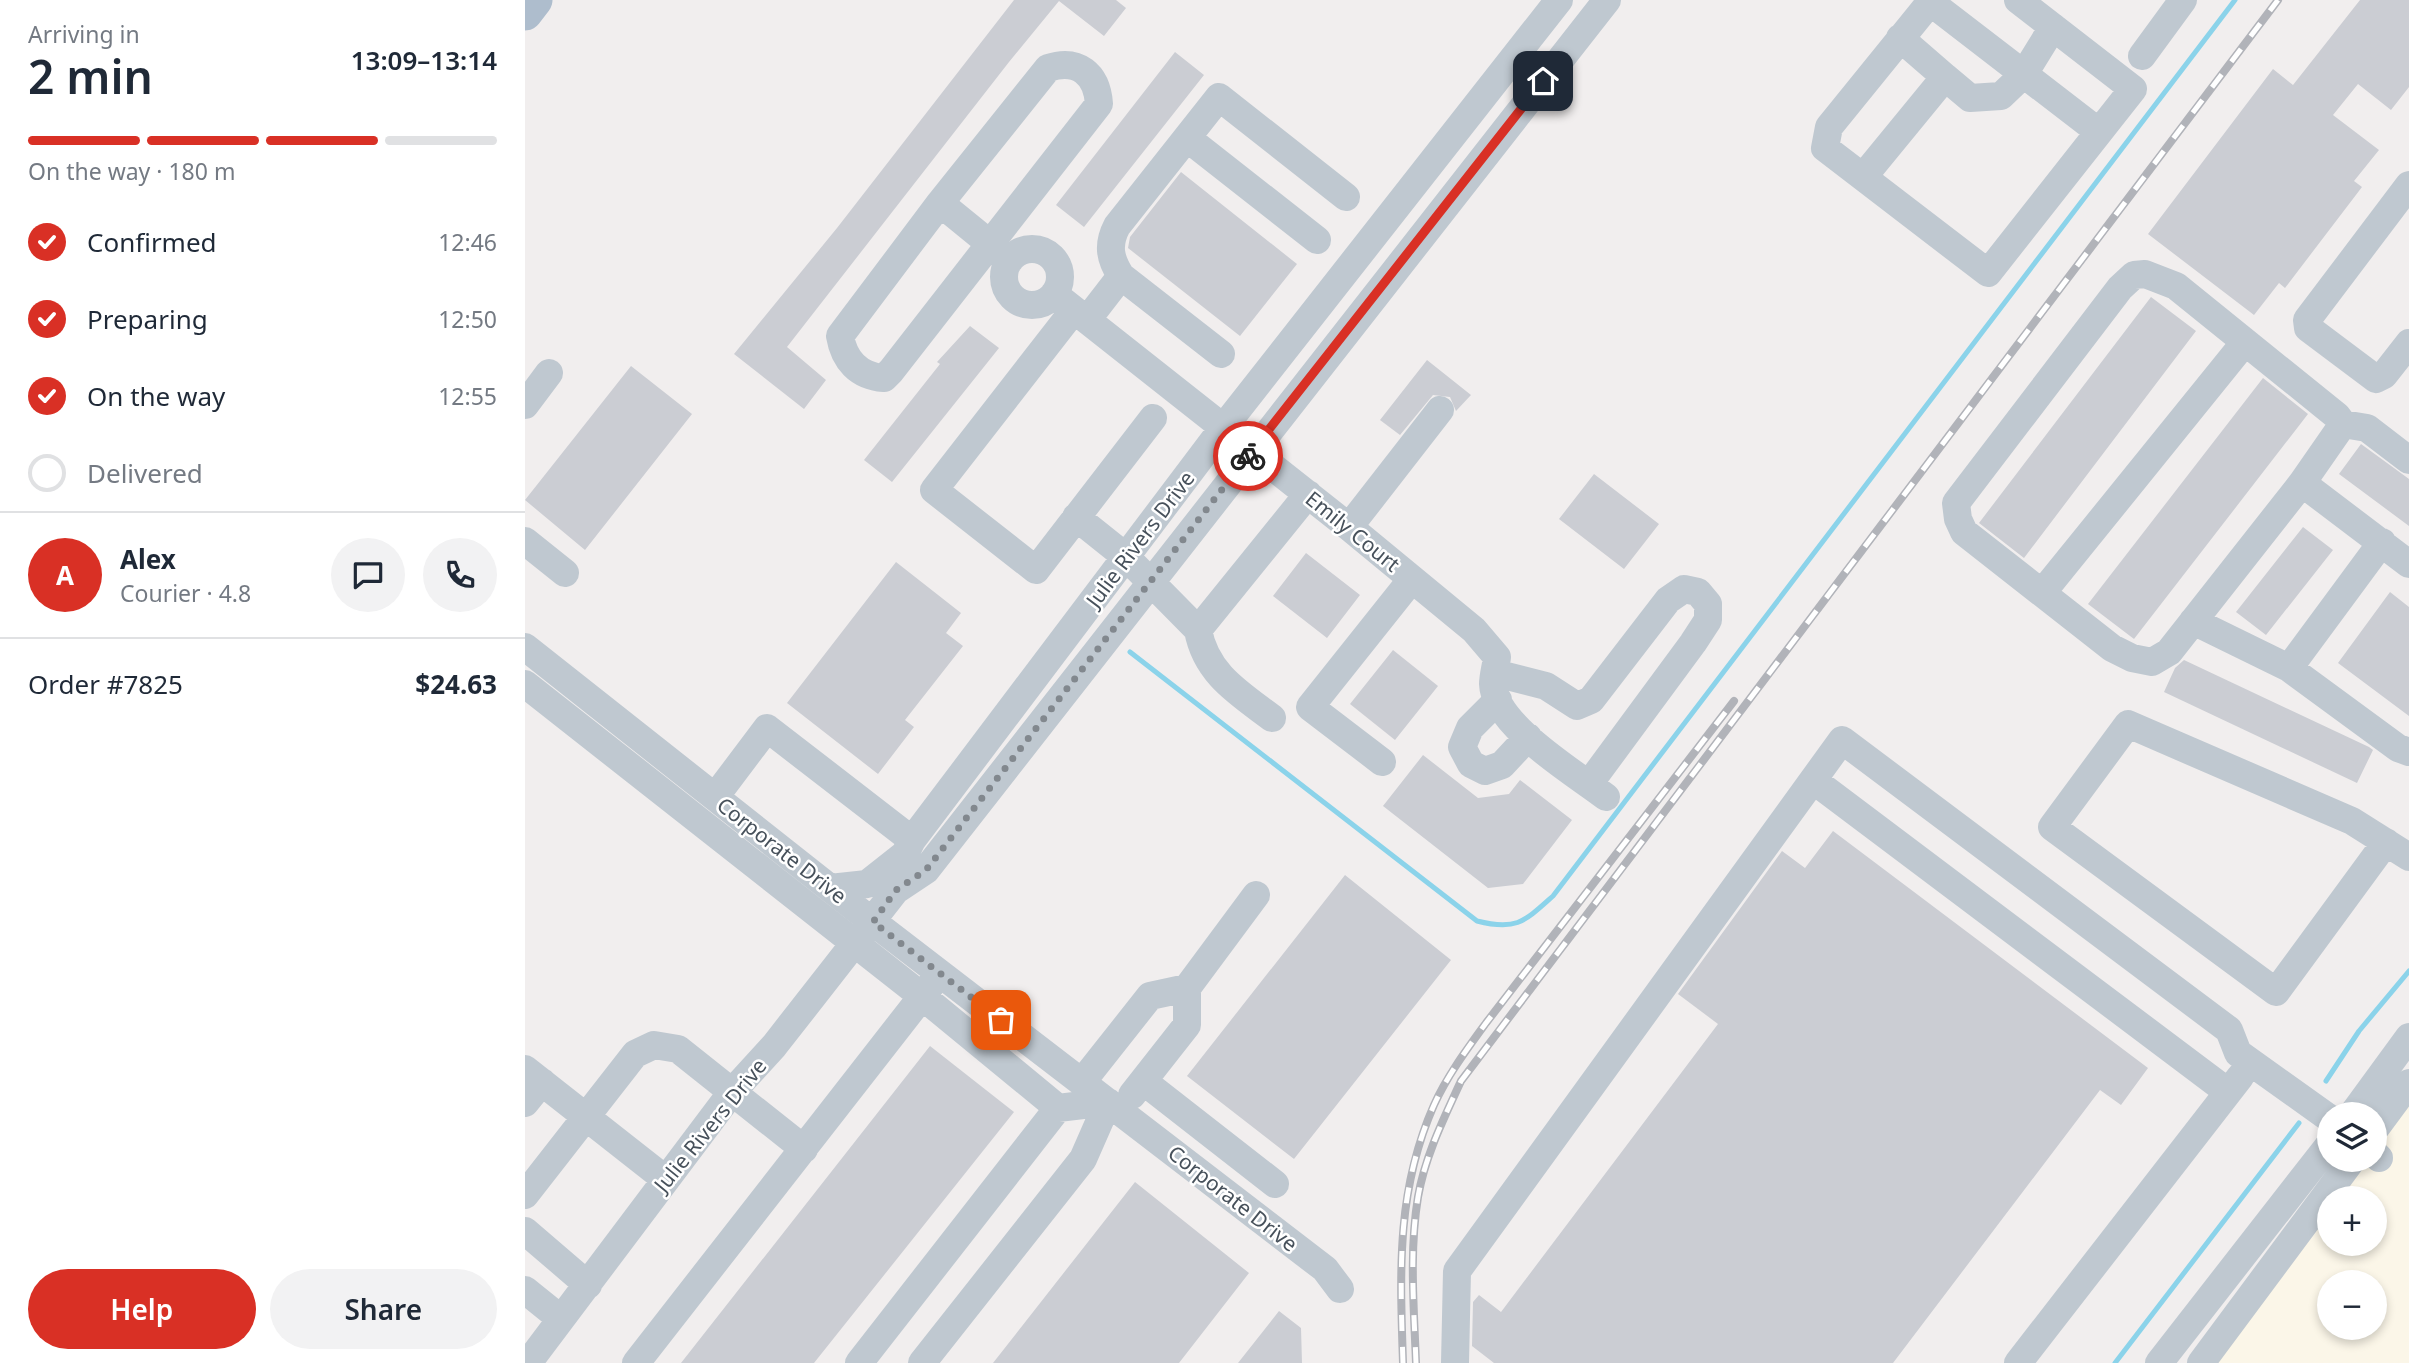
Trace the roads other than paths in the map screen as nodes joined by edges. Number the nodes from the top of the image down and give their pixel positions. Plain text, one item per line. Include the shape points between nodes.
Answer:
1 (535, 0) edge
2 (1559, 0) edge
3 (1607, 0) edge
4 (2018, 0) edge
5 (2183, 0) edge
6 (1931, 1) edge
7 (525, 12) edge
8 (2053, 27) junction
9 (1900, 38) junction
10 (2141, 56) dead end
11 (2024, 74) junction
12 (1945, 77) junction
13 (2099, 132) junction
14 (1187, 138) junction
15 (1863, 177) junction
16 (1419, 181) junction
17 (2409, 186) edge
18 (1346, 197) dead end
19 (1449, 202) junction
20 (940, 203) junction
21 (1317, 240) dead end
22 (1000, 252) junction
23 (1121, 276) junction
24 (1072, 308) junction
25 (2245, 342) junction
26 (2409, 343) edge
27 (1221, 354) dead end
28 (549, 373) dead end
29 (527, 397) edge
30 (1440, 410) dead end
31 (1153, 418) dead end
32 (2343, 424) junction
33 (1223, 428) junction
34 (1252, 451) junction
35 (2409, 460) edge
36 (2302, 483) junction
37 (1308, 494) junction
38 (1076, 517) junction
39 (1349, 527) junction
40 (525, 541) edge
41 (2382, 542) junction
42 (1126, 557) junction
43 (2409, 564) edge
44 (565, 573) dead end
45 (1412, 579) junction
46 (1148, 583) junction
47 (2042, 593) junction
48 (2193, 621) junction
49 (1198, 630) junction
50 (529, 658) edge
51 (2288, 668) junction
52 (1495, 673) junction
53 (525, 684) edge
54 (1498, 700) junction
55 (1272, 718) dead end
56 (1528, 737) junction
57 (2409, 752) edge
58 (1382, 762) dead end
59 (1813, 780) junction
60 (715, 797) junction
61 (909, 847) junction
62 (2397, 850) edge
63 (830, 888) junction
64 (896, 890) junction
65 (1256, 895) dead end
66 (873, 922) junction
67 (855, 945) junction
68 (940, 973) junction
69 (1187, 988) junction
70 (923, 997) junction
71 (2409, 1037) edge
72 (2252, 1062) junction
73 (1143, 1081) junction
74 (1082, 1082) junction
75 (2409, 1083) edge
76 (531, 1085) edge
77 (732, 1092) junction
78 (2228, 1092) junction
79 (2362, 1102) edge
80 (1114, 1106) junction
81 (1058, 1108) junction
82 (2317, 1109) edge
83 (2387, 1113) edge
84 (586, 1117) junction
85 (804, 1149) junction
86 (2317, 1160) edge
87 (2342, 1172) edge
88 (665, 1179) junction
89 (1275, 1184) dead end
90 (525, 1195) edge
91 (525, 1231) edge
92 (1333, 1279) dead end
93 (588, 1285) junction
94 (525, 1290) edge
95 (561, 1319) junction
96 (536, 1360) edge
97 (636, 1363) edge
98 (859, 1363) edge
99 (922, 1363) edge
100 (1455, 1363) edge
101 (2018, 1363) edge
102 (2159, 1363) edge
103 (2201, 1363) edge

1 - 7 main road
2 - 16 street, Julie Rivers Drive
3 - 19 street, Julie Rivers Drive
4 - 8 street
5 - 10 street
6 - 9 street
6 - 11 street
8 - 11 street
8 - 13 street via 2133,89
9 - 12 street
9 - 15 street via 1829,127 1825,148
11 - 12 street via 2001,96 1970,98
11 - 13 street
12 - 15 street
13 - 15 street via 1988,273
14 - 18 street via 1219,97
14 - 21 street
14 - 23 street via 1112,236 1113,263
16 - 19 street
16 - 33 street, Julie Rivers Drive
17 - 26 street via 2307,320 2308,328 2376,379 2384,376
19 - 34 street, Julie Rivers Drive
20 - 22 street
20 - 22 street via 840,336 848,359 858,370 884,378
20 - 22 street via 1048,68 1063,63 1083,69 1098,85 1099,104
22 - 24 street via 1026,250 1052,258
22 - 24 street via 1005,285 1015,299 1031,305 1048,300
23 - 24 street
23 - 27 street
24 - 33 street, Emily Court
24 - 38 street via 934,490 1036,570
25 - 32 street
25 - 47 street
25 - 47 street via 2176,286 2145,274 2134,275 2120,288 1956,503 1964,532
28 - 29 street
30 - 39 street
31 - 38 street
32 - 35 street via 2367,428
32 - 36 street
33 - 34 street, Emily Court
33 - 42 street, Julie Rivers Drive
34 - 37 street, Emily Court
34 - 46 street, Julie Rivers Drive
36 - 41 street
36 - 48 street
37 - 39 street, Emily Court
37 - 49 street
38 - 42 street
39 - 45 street, Emily Court
40 - 44 street
41 - 43 street
41 - 51 street
42 - 46 street
42 - 61 street, Julie Rivers Drive
45 - 52 street, Emily Court via 1474,630 1497,657
45 - 58 street via 1310,707
46 - 49 street
46 - 64 street, Julie Rivers Drive via 926,870
47 - 48 street via 2112,648 2153,662 2169,652
48 - 51 street
49 - 55 street via 1209,664 1223,681
50 - 60 street, Corporate Drive
51 - 57 street via 2397,748
52 - 54 street, Emily Court
52 - 56 street via 1546,686 1577,706 1591,700 1668,600 1684,589 1698,592 1708,604 1708,620 1597,790
53 - 67 street, Corporate Drive
54 - 56 street
54 - 56 street via 1470,728 1462,747 1471,764 1485,771 1502,765
59 - 72 street via 1842,740 2229,1030 2238,1053
59 - 78 street
59 - 100 street via 1457,1271
60 - 61 street via 767,728
60 - 63 street, Corporate Drive
61 - 63 street via 867,884
61 - 64 street, Julie Rivers Drive
62 - 62 street via 2352,821 2121,717 2052,828 2276,992
63 - 66 street, Corporate Drive
64 - 66 street, Julie Rivers Drive
65 - 69 street
66 - 67 street, Julie Rivers Drive
66 - 68 street, Corporate Drive
67 - 70 street, Corporate Drive
67 - 77 street, Julie Rivers Drive
68 - 70 street
68 - 74 street, Corporate Drive
69 - 73 street via 1187,1025
69 - 74 street via 1150,996
70 - 81 street, Corporate Drive
70 - 85 street
71 - 79 street
72 - 78 street
72 - 82 street
73 - 80 street
73 - 89 street
74 - 80 street, Corporate Drive
75 - 83 street
76 - 84 street
77 - 84 street via 678,1049 654,1045 635,1054
77 - 85 street
77 - 88 street, Julie Rivers Drive
78 - 101 street
80 - 81 street
80 - 92 street, Corporate Drive
80 - 99 street via 1083,1159
81 - 98 street
84 - 88 street
84 - 90 street
85 - 97 street
86 - 102 street
87 - 103 street
88 - 93 street, Julie Rivers Drive
91 - 93 street
93 - 95 street, Julie Rivers Drive
94 - 95 street
95 - 96 street, Julie Rivers Drive

